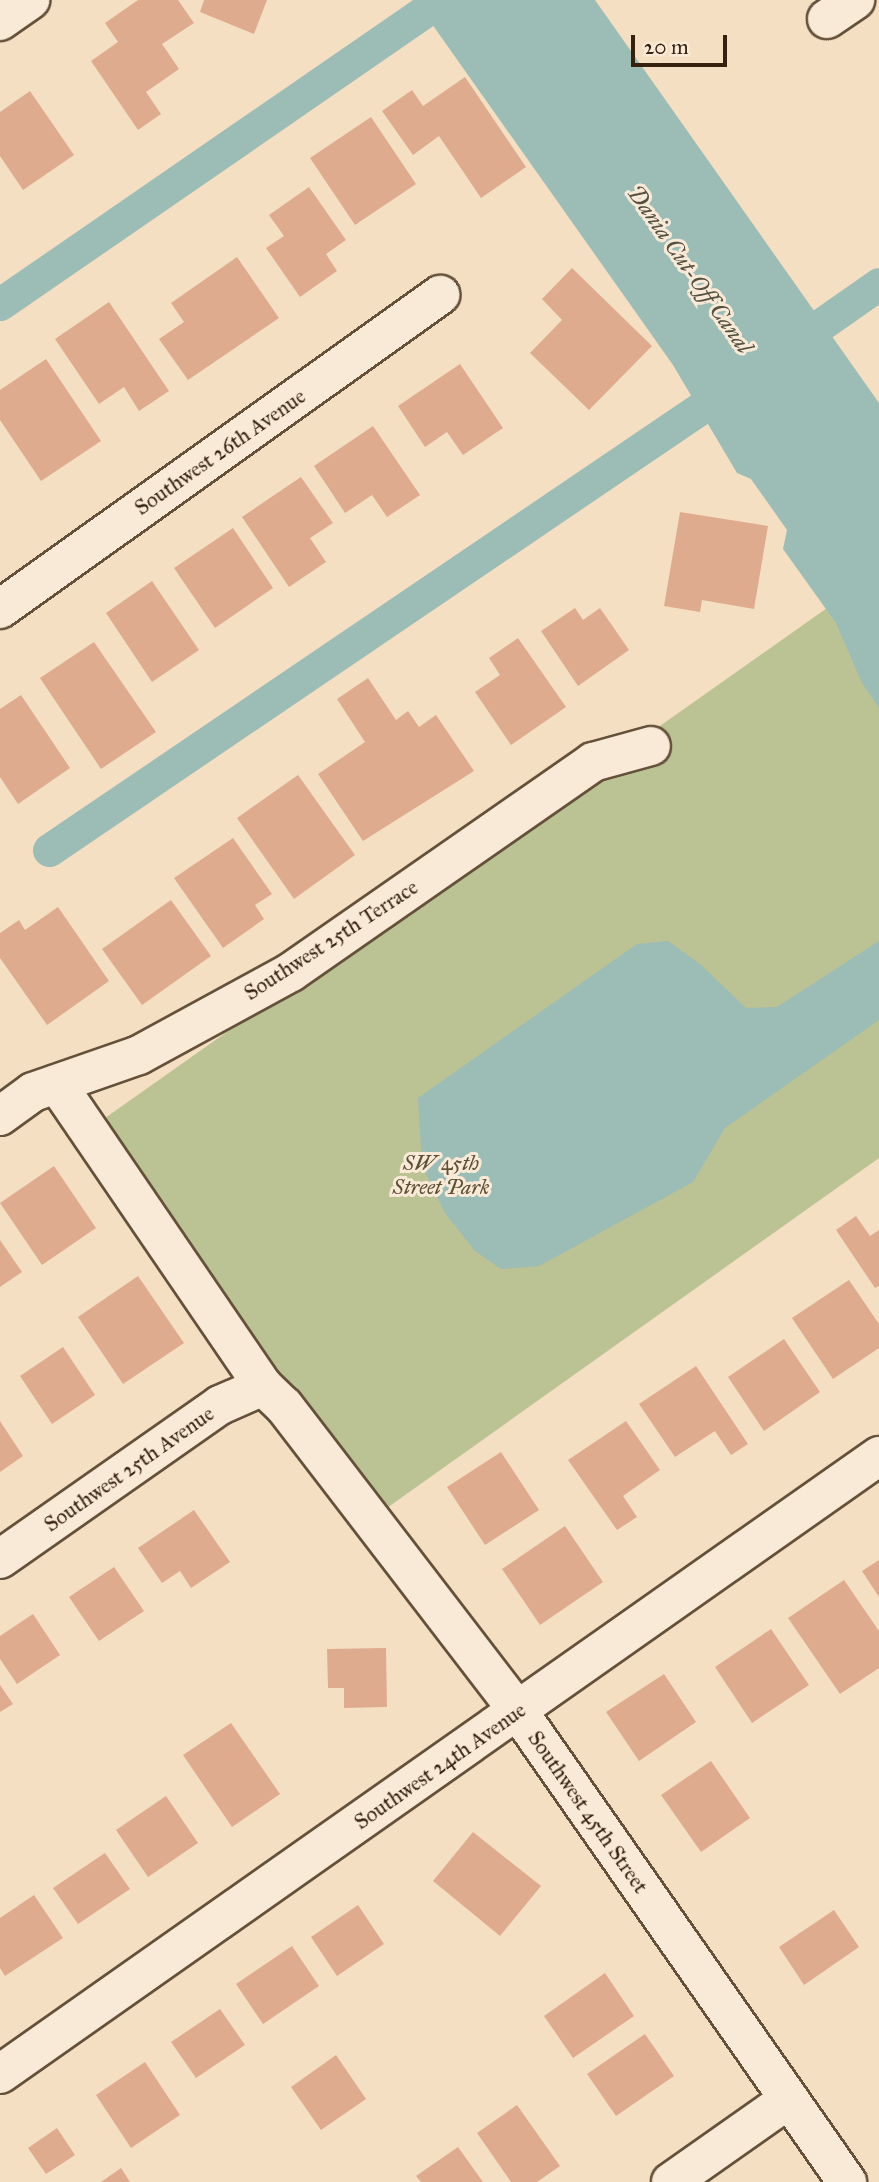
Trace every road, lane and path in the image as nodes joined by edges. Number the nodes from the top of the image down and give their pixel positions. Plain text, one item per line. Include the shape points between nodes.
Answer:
1 (30, 0) edge
2 (0, 21) edge
3 (440, 295) dead end
4 (0, 609) edge
5 (651, 746) dead end
6 (57, 1084) junction
7 (0, 1116) edge
8 (263, 1386) junction
9 (879, 1456) edge
10 (0, 1559) edge
11 (518, 1712) junction
12 (0, 2074) edge
13 (789, 2099) junction
14 (671, 2182) edge
15 (847, 2182) edge

1 - 2 street
3 - 4 street, Southwest 26th Avenue
5 - 6 street, Southwest 25th Terrace via 593,762 291,972 139,1055
6 - 7 street, Southwest 25th Terrace via 33,1092
6 - 8 street, Southwest 45th Street
8 - 10 street, Southwest 25th Avenue via 220,1405
8 - 11 street, Southwest 45th Street via 284,1406
9 - 11 street, Southwest 24th Avenue
11 - 12 street, Southwest 24th Avenue
11 - 13 street, Southwest 45th Street
13 - 14 street
13 - 15 street, Southwest 45th Street

